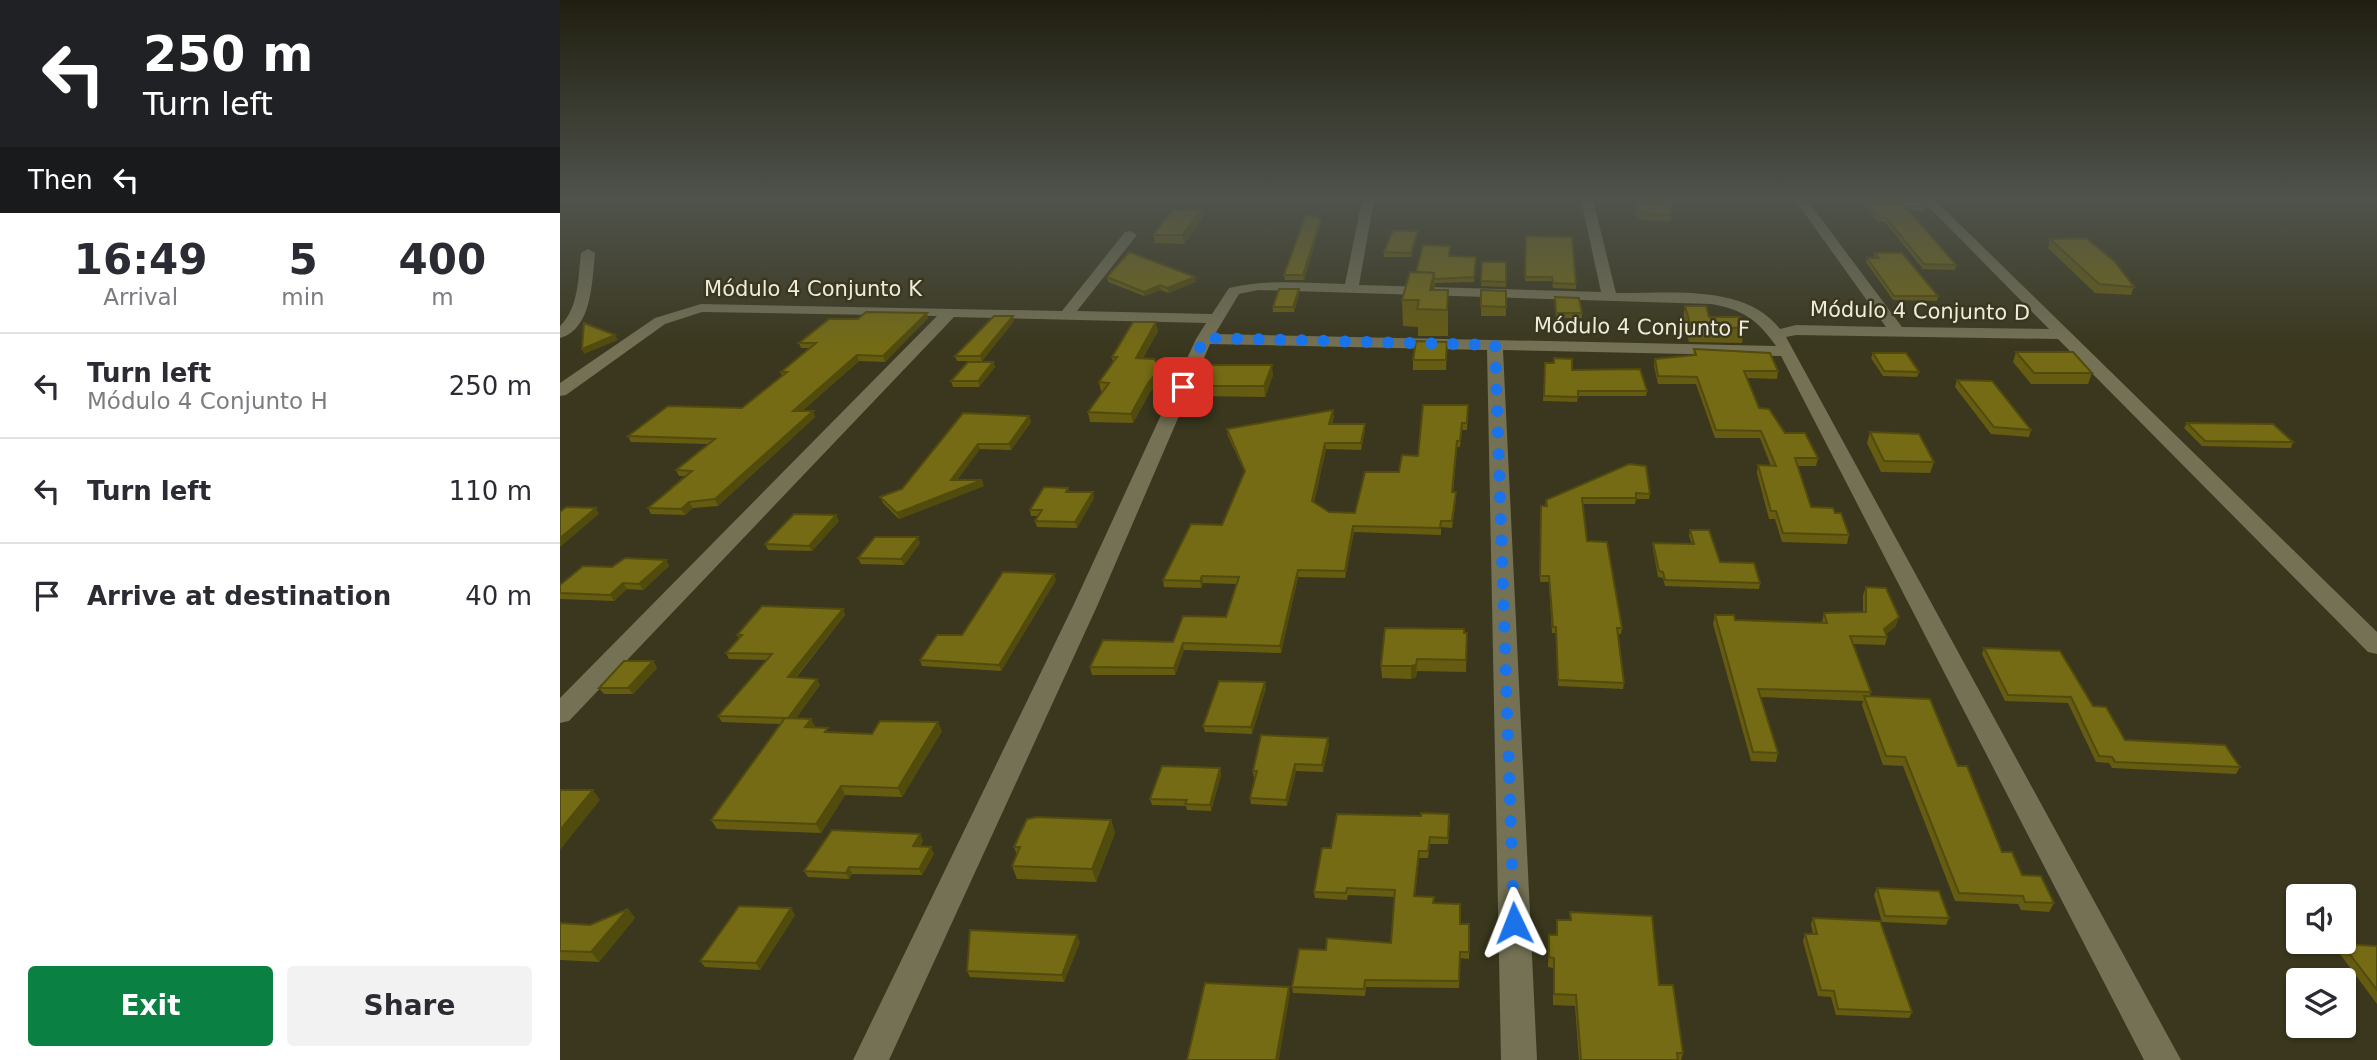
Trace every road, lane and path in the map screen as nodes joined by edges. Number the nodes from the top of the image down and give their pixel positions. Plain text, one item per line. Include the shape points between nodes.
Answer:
1 (1118, 249) edge
2 (1359, 249) edge
3 (1598, 249) edge
4 (1837, 249) edge
5 (1978, 249) edge
6 (588, 253) dead end
7 (1351, 290) junction
8 (1609, 296) junction
9 (951, 311) junction
10 (1067, 314) junction
11 (1210, 329) junction
12 (1897, 331) junction
13 (560, 333) edge
14 (2063, 334) junction
15 (1782, 343) junction
16 (1495, 345) junction
17 (560, 391) edge
18 (2377, 646) edge
19 (560, 714) edge
20 (872, 1060) edge
21 (1518, 1060) edge
22 (2163, 1060) edge

1 - 10 street
2 - 7 street
3 - 8 street
4 - 12 street
5 - 14 street
6 - 13 street via 578,312 573,325
7 - 8 street
7 - 11 street via 1240,289 1229,297
8 - 15 street via 1740,304 1756,312
9 - 10 street, Módulo 4 Conjunto K
9 - 17 street, Módulo 4 Conjunto K via 701,308 660,321
9 - 19 street
10 - 11 street, Módulo 4 Conjunto K
11 - 16 street, Módulo 4 Conjunto F
11 - 20 street
12 - 14 street, Módulo 4 Conjunto D
12 - 15 street, Módulo 4 Conjunto D via 1796,330
14 - 18 street
15 - 16 street, Módulo 4 Conjunto F
15 - 22 street
16 - 21 street

